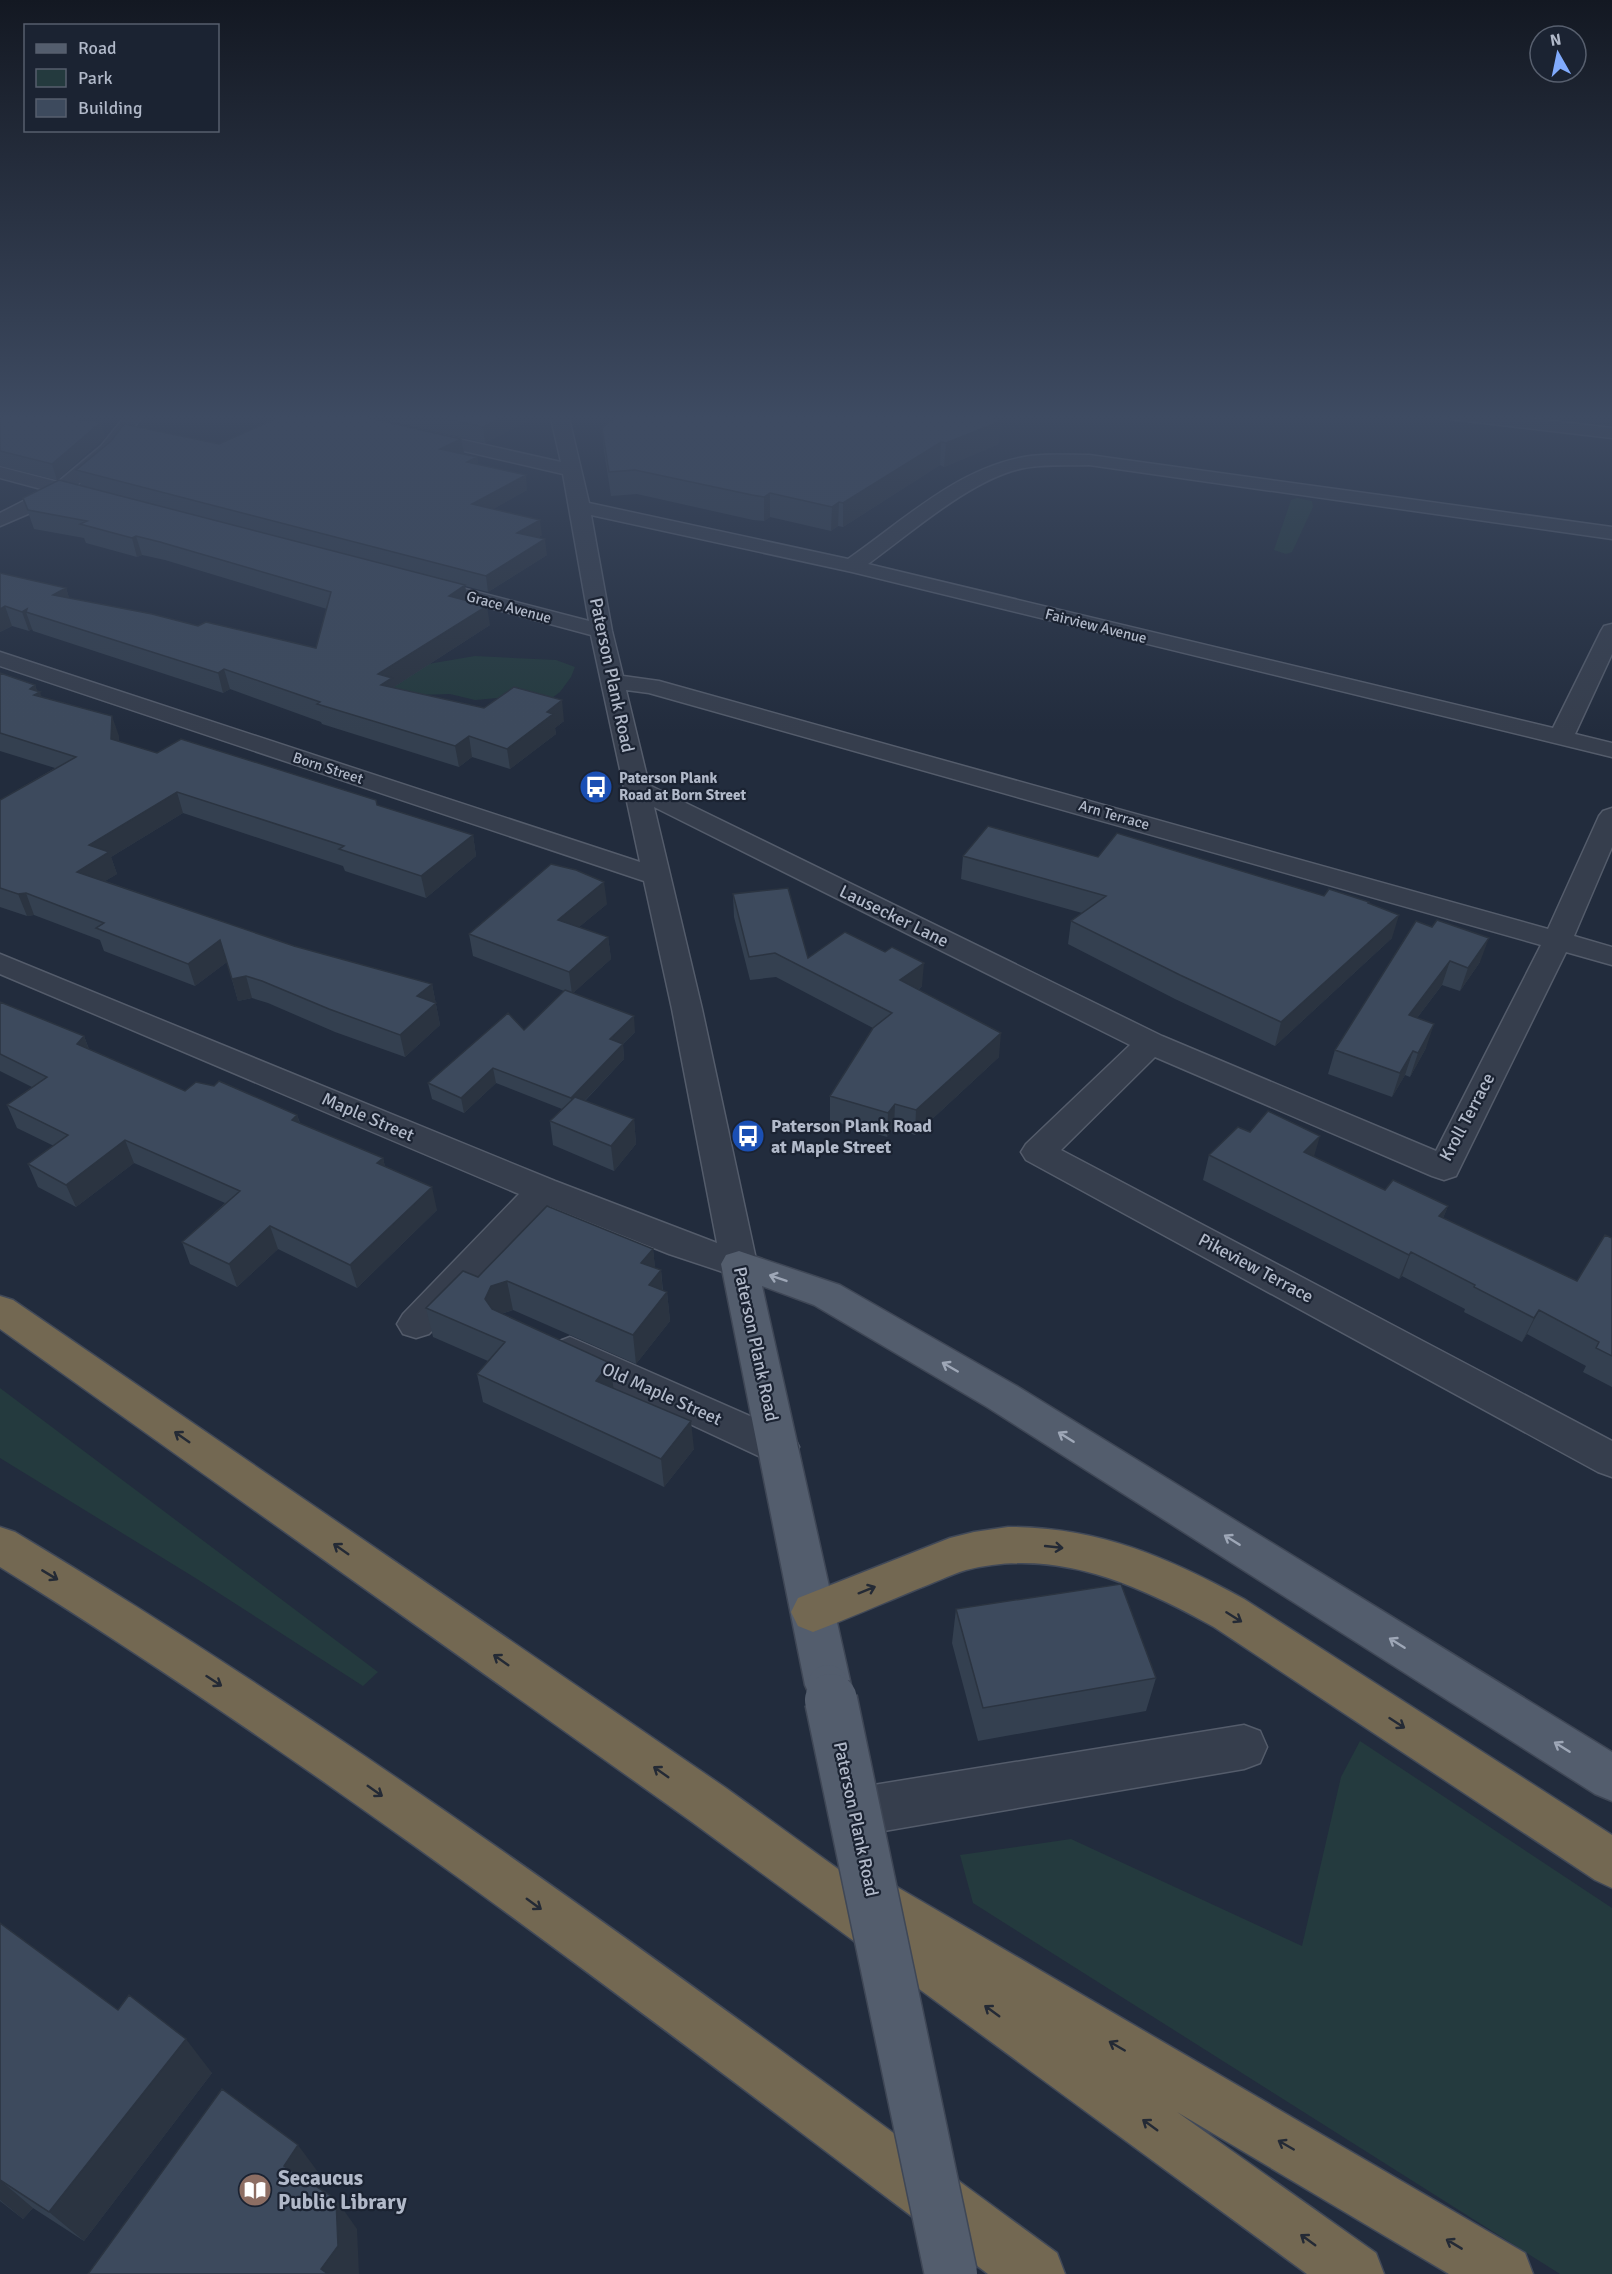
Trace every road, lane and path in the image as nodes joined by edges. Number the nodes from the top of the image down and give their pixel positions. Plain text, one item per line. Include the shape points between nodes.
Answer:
1 (582, 520) edge
2 (640, 520) edge
3 (917, 520) edge
4 (1520, 520) edge
5 (1612, 533) edge
6 (852, 566) junction
7 (399, 578) edge
8 (601, 631) junction
9 (1612, 631) edge
10 (0, 659) edge
11 (613, 682) junction
12 (1560, 739) junction
13 (1612, 750) edge
14 (637, 789) junction
15 (1612, 816) edge
16 (656, 876) junction
17 (1558, 940) junction
18 (1612, 956) edge
19 (0, 963) edge
20 (1151, 1043) junction
21 (543, 1190) junction
22 (739, 1264) junction
23 (0, 1310) edge
24 (416, 1324) dead end
25 (534, 1335) edge
26 (779, 1447) junction
27 (1612, 1460) edge
28 (0, 1545) edge
29 (813, 1612) junction
30 (1244, 1747) dead end
31 (1612, 1778) edge
32 (709, 1805) junction
33 (855, 1812) junction
34 (1612, 1863) edge
35 (951, 2274) edge
36 (1036, 2274) edge
37 (1355, 2274) edge
38 (1504, 2274) edge

1 - 8 street, Paterson Plank Road
2 - 6 street, Fairview Avenue
3 - 6 street
4 - 5 street
6 - 12 street, Fairview Avenue
7 - 8 street, Grace Avenue
8 - 11 street, Paterson Plank Road
9 - 12 street
10 - 16 street, Born Street
11 - 14 street, Paterson Plank Road
11 - 17 street, Arn Terrace via 651,686
12 - 13 street, Fairview Avenue
14 - 16 street, Paterson Plank Road
14 - 20 street, Lausecker Lane
15 - 17 street, Kroll Terrace
16 - 22 street, Paterson Plank Road
17 - 18 street, Arn Terrace
17 - 20 street, Kroll Terrace via 1444,1167
19 - 21 street, Maple Street
20 - 27 street, Pikeview Terrace via 1038,1152
21 - 22 street, Maple Street
21 - 24 street
22 - 26 main road, Paterson Plank Road
31 -> 22 main road via 1001,1396 827,1295
32 -> 23 highway
25 - 26 street, Old Maple Street
26 - 29 main road, Paterson Plank Road
28 -> 36 highway via 75,1590 364,1783
29 - 33 main road, Paterson Plank Road, bridge
29 -> 34 highway via 973,1550 1014,1544 1099,1554 1140,1568 1228,1613
30 - 33 street
37 -> 32 highway
38 -> 32 highway
33 - 35 main road, Paterson Plank Road, bridge

